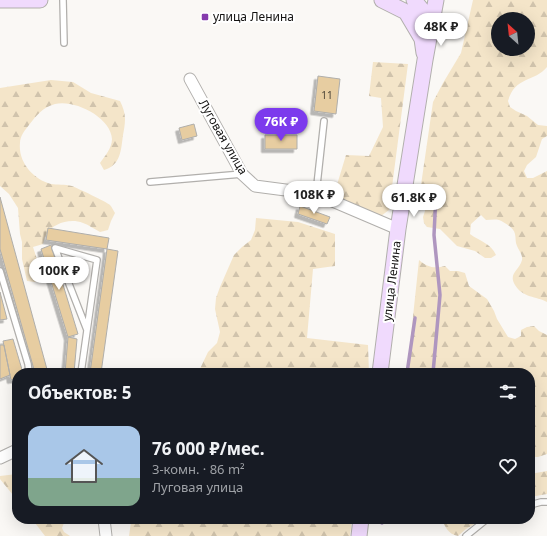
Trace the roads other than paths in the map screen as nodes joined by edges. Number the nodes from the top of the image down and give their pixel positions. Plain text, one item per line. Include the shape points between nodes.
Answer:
1 (0, 0) edge
2 (40, 0) edge
3 (63, 0) edge
4 (382, 0) edge
5 (414, 0) edge
6 (436, 0) edge
7 (431, 29) junction
8 (64, 43) dead end
9 (425, 60) junction
10 (190, 79) dead end
11 (324, 121) dead end
12 (242, 174) junction
13 (150, 182) dead end
14 (316, 194) junction
15 (398, 229) junction
16 (0, 270) edge
17 (87, 330) junction
18 (28, 368) edge
19 (82, 368) edge
20 (381, 368) edge
21 (12, 452) edge
22 (0, 458) edge
23 (547, 502) edge
24 (535, 504) edge
25 (105, 524) edge
26 (360, 524) edge
27 (481, 524) edge
28 (106, 536) edge
29 (359, 536) edge
30 (466, 536) edge

1 - 2 street
3 - 8 lane
4 - 9 street via 406,12 422,39
5 - 7 street
6 - 7 street, улица Ленина
7 - 9 street, улица Ленина
9 - 15 street, улица Ленина
10 - 12 street, Луговая улица
11 - 14 lane
12 - 13 lane
12 - 14 street, Луговая улица via 255,186
14 - 15 street, Луговая улица
15 - 20 street, улица Ленина
16 - 18 lane
17 - 17 lane via 97,260 55,248 71,289
17 - 19 lane
21 - 22 street
23 - 24 lane
25 - 28 street
26 - 29 street
27 - 30 lane

